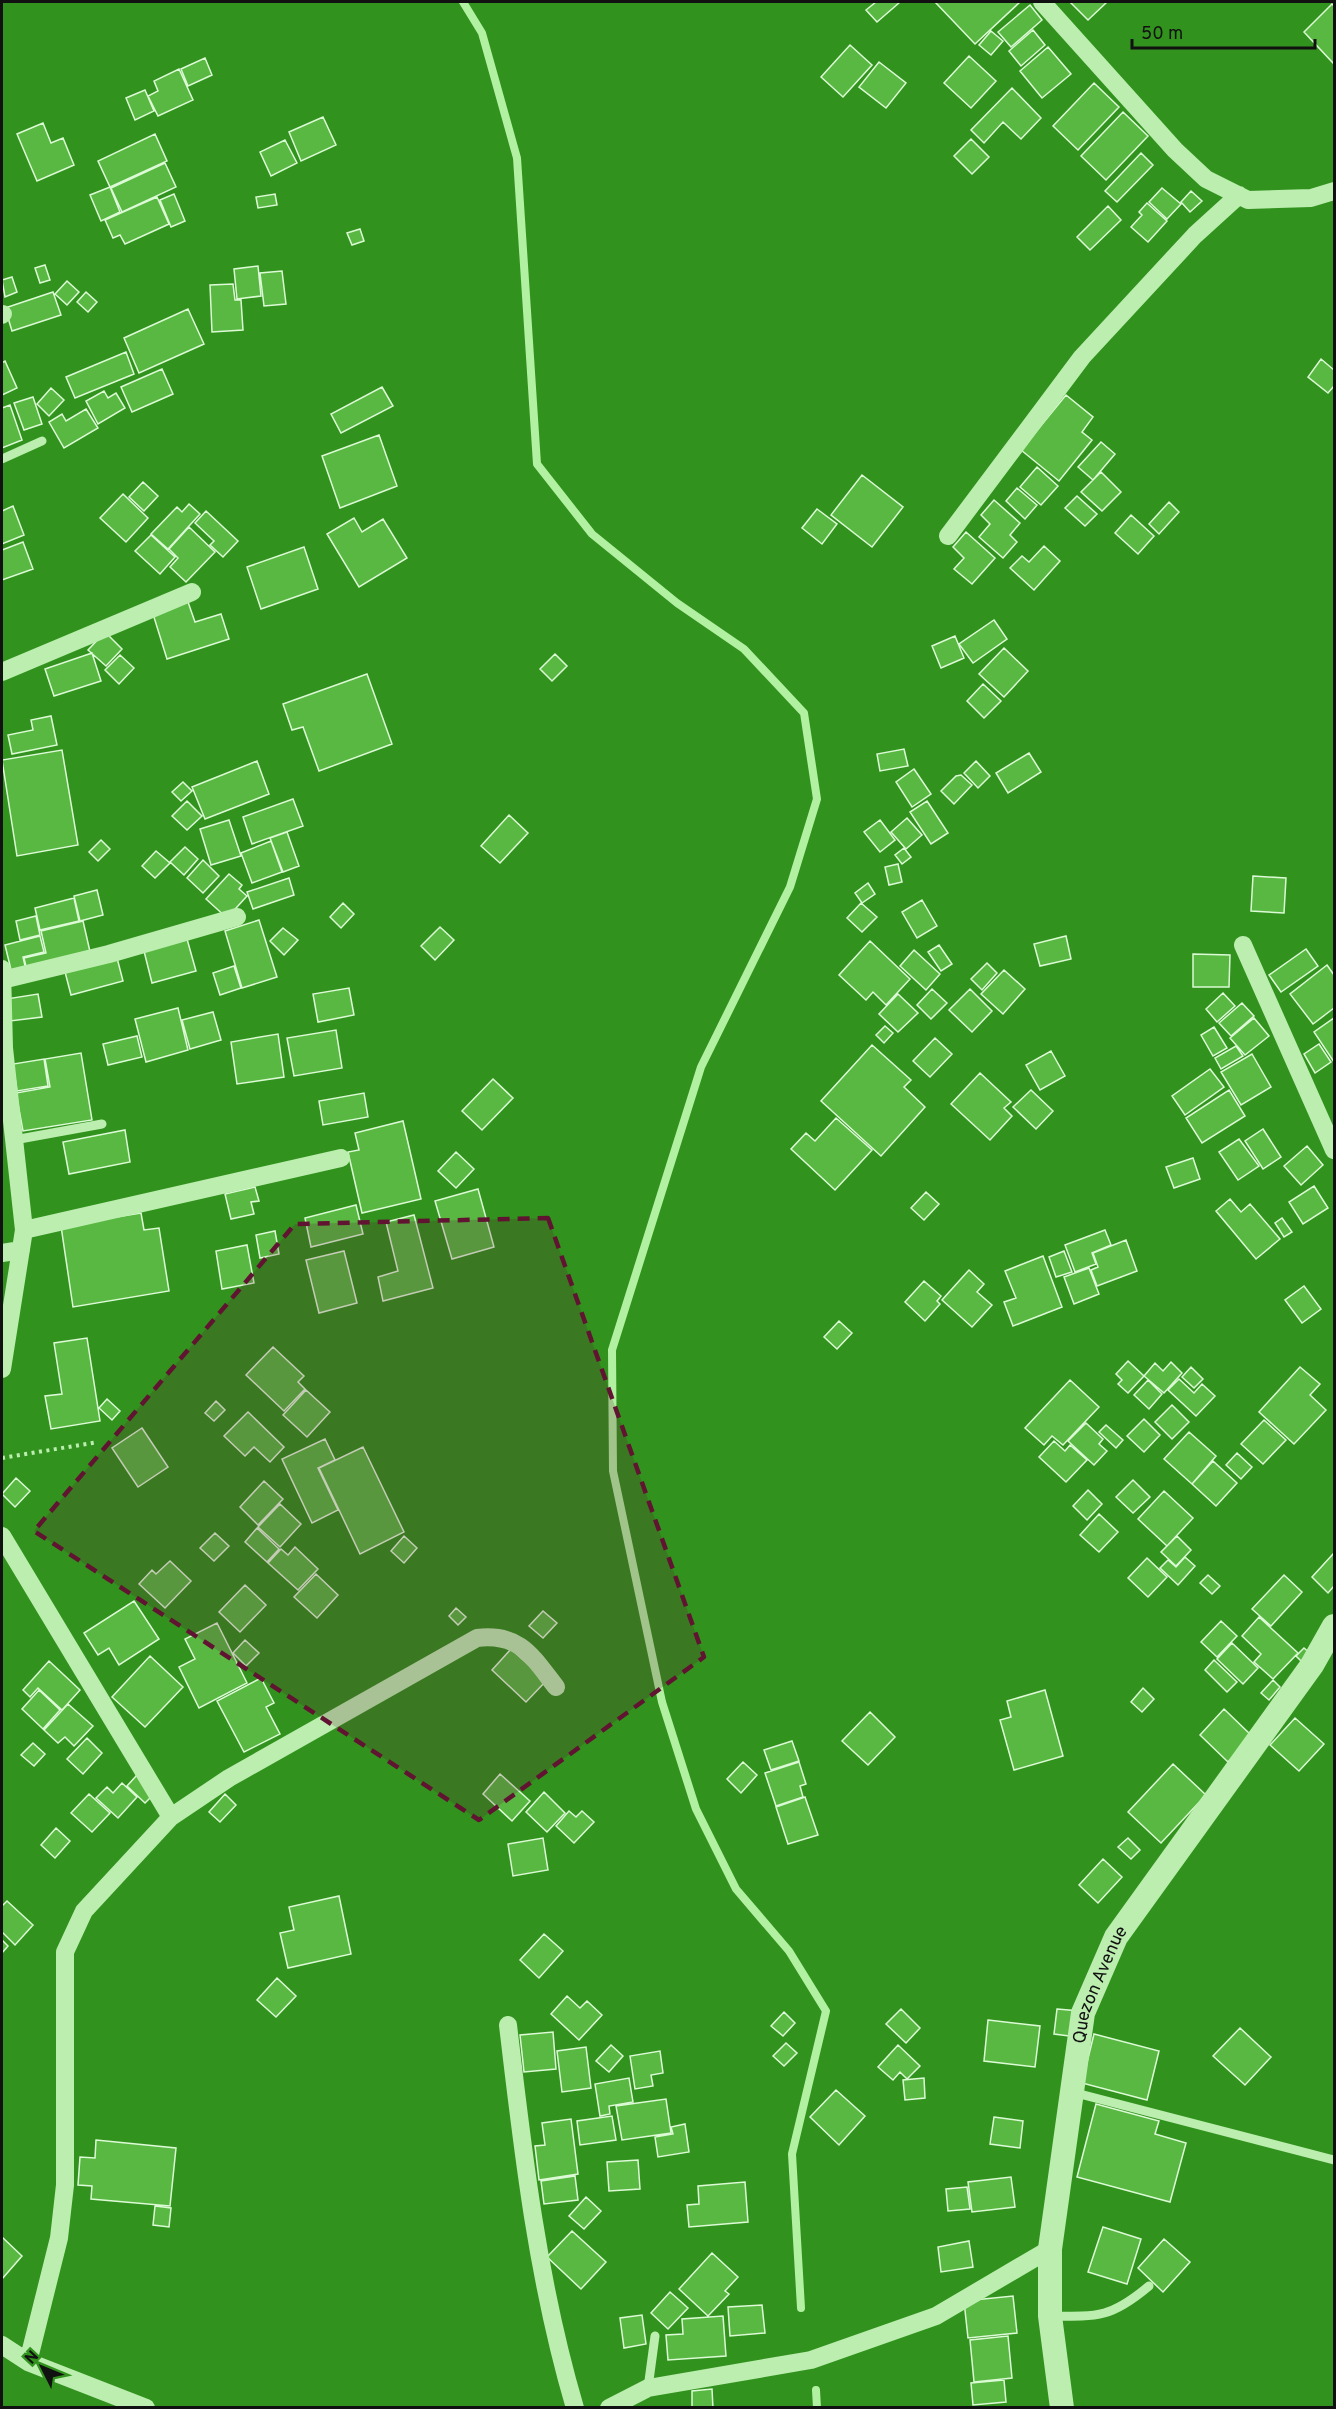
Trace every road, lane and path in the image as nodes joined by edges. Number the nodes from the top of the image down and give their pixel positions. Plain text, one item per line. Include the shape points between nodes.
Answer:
1 (1042, 2) edge
2 (1335, 191) edge
3 (1239, 195) junction
4 (42, 441) dead end
5 (2, 459) edge
6 (948, 536) dead end
7 (192, 592) dead end
8 (2, 672) edge
9 (237, 917) dead end
10 (1243, 945) dead end
11 (2, 969) edge
12 (2, 980) edge
13 (102, 1124) dead end
14 (14, 1140) junction
15 (1335, 1150) edge
16 (341, 1158) dead end
17 (24, 1230) junction
18 (21, 1250) junction
19 (2, 1253) edge
20 (2, 1369) edge
21 (98, 1442) dead end
22 (2, 1458) edge
23 (2, 1536) edge
24 (1335, 1626) edge
25 (556, 1688) dead end
26 (171, 1817) junction
27 (508, 2025) dead end
28 (1072, 2092) junction
29 (1335, 2160) edge
30 (1050, 2249) junction
31 (1149, 2286) dead end
32 (1050, 2316) junction
33 (655, 2336) dead end
34 (2, 2345) edge
35 (28, 2362) junction
36 (648, 2388) junction
37 (146, 2408) edge
38 (575, 2408) edge
39 (609, 2408) edge
40 (1062, 2408) edge

1 - 3 street via 1175,150 1206,179
2 - 3 street via 1311,198 1248,200
3 - 6 street via 1195,235 1082,357
4 - 5 lane
7 - 8 street
9 - 12 street
10 - 15 street
11 - 12 street
12 - 14 street via 4,1048
13 - 14 lane
14 - 17 street
16 - 17 street
17 - 18 street
18 - 19 street
18 - 20 street
21 - 22 path
23 - 26 street
24 - 28 street, Quezon Avenue via 1312,1665 1116,1937 1083,2013
25 - 26 street via 535,1659 518,1644 496,1636 477,1638 229,1779
26 - 35 street via 84,1911 64,1952 65,2185 59,2238
27 - 38 street via 525,2173 555,2341
28 - 29 lane
28 - 30 street, Quezon Avenue
30 - 32 street, Quezon Avenue
30 - 36 street via 936,2316 811,2360
31 - 32 lane via 1127,2305 1110,2313
32 - 40 street, Quezon Avenue
33 - 36 lane
34 - 35 street
35 - 37 street
36 - 39 street

